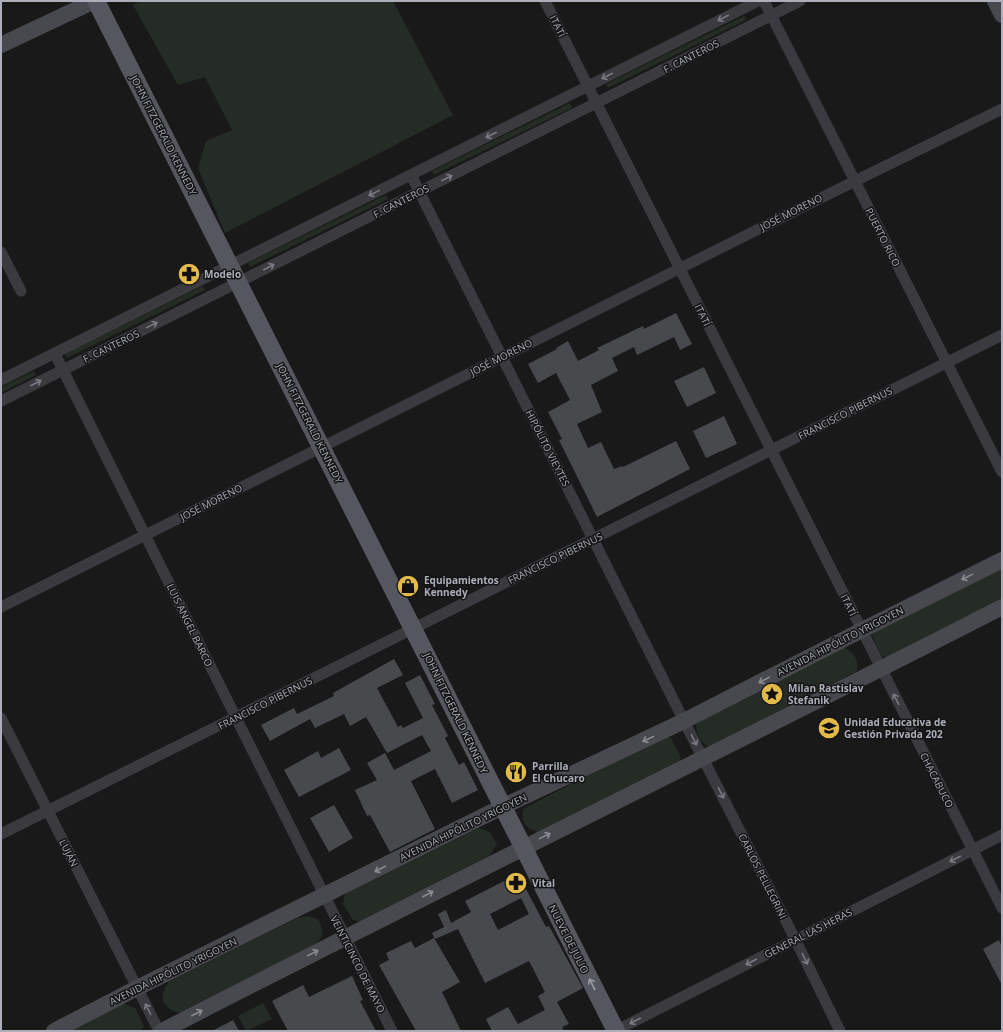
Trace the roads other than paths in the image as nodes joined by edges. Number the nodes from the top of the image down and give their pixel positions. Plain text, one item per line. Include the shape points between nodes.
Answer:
1 (95, 1) edge
2 (545, 1) edge
3 (758, 1) edge
4 (764, 1) edge
5 (800, 1) edge
6 (995, 1) edge
7 (1002, 15) edge
8 (772, 16) junction
9 (1, 45) edge
10 (588, 86) junction
11 (596, 103) junction
12 (1002, 109) edge
13 (411, 175) junction
14 (855, 180) junction
15 (419, 192) junction
16 (1, 252) edge
17 (230, 265) junction
18 (679, 268) junction
19 (239, 282) junction
20 (21, 291) dead end
21 (1002, 335) edge
22 (55, 354) junction
23 (502, 357) junction
24 (946, 363) junction
25 (63, 370) junction
26 (1, 380) edge
27 (1, 400) edge
28 (322, 446) junction
29 (771, 450) junction
30 (1002, 472) edge
31 (145, 535) junction
32 (593, 539) junction
33 (1002, 560) edge
34 (1, 607) edge
35 (1002, 607) edge
36 (414, 628) junction
37 (862, 630) junction
38 (881, 669) junction
39 (1, 718) edge
40 (236, 718) junction
41 (684, 722) junction
42 (703, 758) junction
43 (502, 807) junction
44 (48, 811) junction
45 (1, 834) edge
46 (1002, 835) edge
47 (523, 847) junction
48 (973, 850) junction
49 (325, 896) junction
50 (1002, 908) edge
51 (345, 936) junction
52 (796, 939) junction
53 (137, 988) junction
54 (54, 1031) edge
55 (159, 1031) edge
56 (162, 1031) edge
57 (392, 1031) edge
58 (616, 1031) edge
59 (840, 1031) edge

1 - 9 main road
1 - 17 main road, JOHN FITZGERALD KENNEDY
2 - 10 street, ITATÍ
3 -> 10 street, F. CANTEROS
4 - 8 street, PUERTO RICO
5 - 8 street, F. CANTEROS
6 - 7 main road
8 - 11 street, F. CANTEROS
8 - 14 street, PUERTO RICO
10 - 11 street, ITATÍ
10 -> 13 street, F. CANTEROS
15 -> 11 street, F. CANTEROS
11 - 18 street, ITATÍ
12 - 14 street, JOSÉ MORENO
13 - 15 street, HIPÓLITO VIEYTES
13 -> 17 street, F. CANTEROS
14 - 18 street, JOSÉ MORENO
14 - 24 street, PUERTO RICO
19 -> 15 street, F. CANTEROS
15 - 23 street, HIPÓLITO VIEYTES
16 - 20 street
17 - 19 main road, JOHN FITZGERALD KENNEDY
17 - 22 street, F. CANTEROS
18 - 23 street, JOSÉ MORENO
18 - 29 street, ITATÍ
25 -> 19 street, F. CANTEROS
19 - 28 main road, JOHN FITZGERALD KENNEDY
21 - 24 street, FRANCISCO PIBERNUS
22 - 25 street, LUIS ANGEL BARCO
22 - 26 street, F. CANTEROS
23 - 28 street, JOSÉ MORENO
23 - 32 street, HIPÓLITO VIEYTES
24 - 29 street, FRANCISCO PIBERNUS
24 - 30 street, PUERTO RICO
27 -> 25 street, F. CANTEROS
25 - 31 street, LUIS ANGEL BARCO
28 - 31 street, JOSÉ MORENO
28 - 36 main road, JOHN FITZGERALD KENNEDY
29 - 32 street, FRANCISCO PIBERNUS
29 - 37 street, ITATÍ
31 - 34 street, JOSÉ MORENO
31 - 40 street, LUIS ANGEL BARCO
32 - 36 street, FRANCISCO PIBERNUS
32 - 41 street, HIPÓLITO VIEYTES
33 -> 37 main road, AVENIDA HIPÓLITO YRIGOYEN
35 - 38 main road
36 - 40 street, FRANCISCO PIBERNUS
36 - 43 main road, JOHN FITZGERALD KENNEDY
37 - 38 street, CHACABUCO
37 -> 41 main road, AVENIDA HIPÓLITO YRIGOYEN
38 - 42 main road
48 -> 38 street, CHACABUCO
39 - 44 street, LUJÁN
40 - 44 street, FRANCISCO PIBERNUS
40 - 49 street, LUIS ANGEL BARCO
41 -> 42 street, CARLOS PELLEGRINI
41 -> 43 main road, AVENIDA HIPÓLITO YRIGOYEN
47 -> 42 main road
42 -> 52 street, CARLOS PELLEGRINI
43 - 47 main road, JOHN FITZGERALD KENNEDY
43 -> 49 main road, AVENIDA HIPÓLITO YRIGOYEN
44 - 45 street, FRANCISCO PIBERNUS
44 - 53 street, LUJÁN
46 - 48 street, GENERAL LAS HERAS
51 -> 47 main road
58 -> 47 main road, NUEVE DE JULIO
48 - 50 street, CHACABUCO
48 -> 52 street, GENERAL LAS HERAS
49 - 51 street, VEINTICINCO DE MAYO
49 - 53 main road, AVENIDA HIPÓLITO YRIGOYEN
56 -> 51 main road
51 - 57 street, VEINTICINCO DE MAYO
52 -> 58 street, GENERAL LAS HERAS
52 -> 59 street, CARLOS PELLEGRINI
53 - 54 main road, AVENIDA HIPÓLITO YRIGOYEN
55 -> 53 street, LUJÁN

